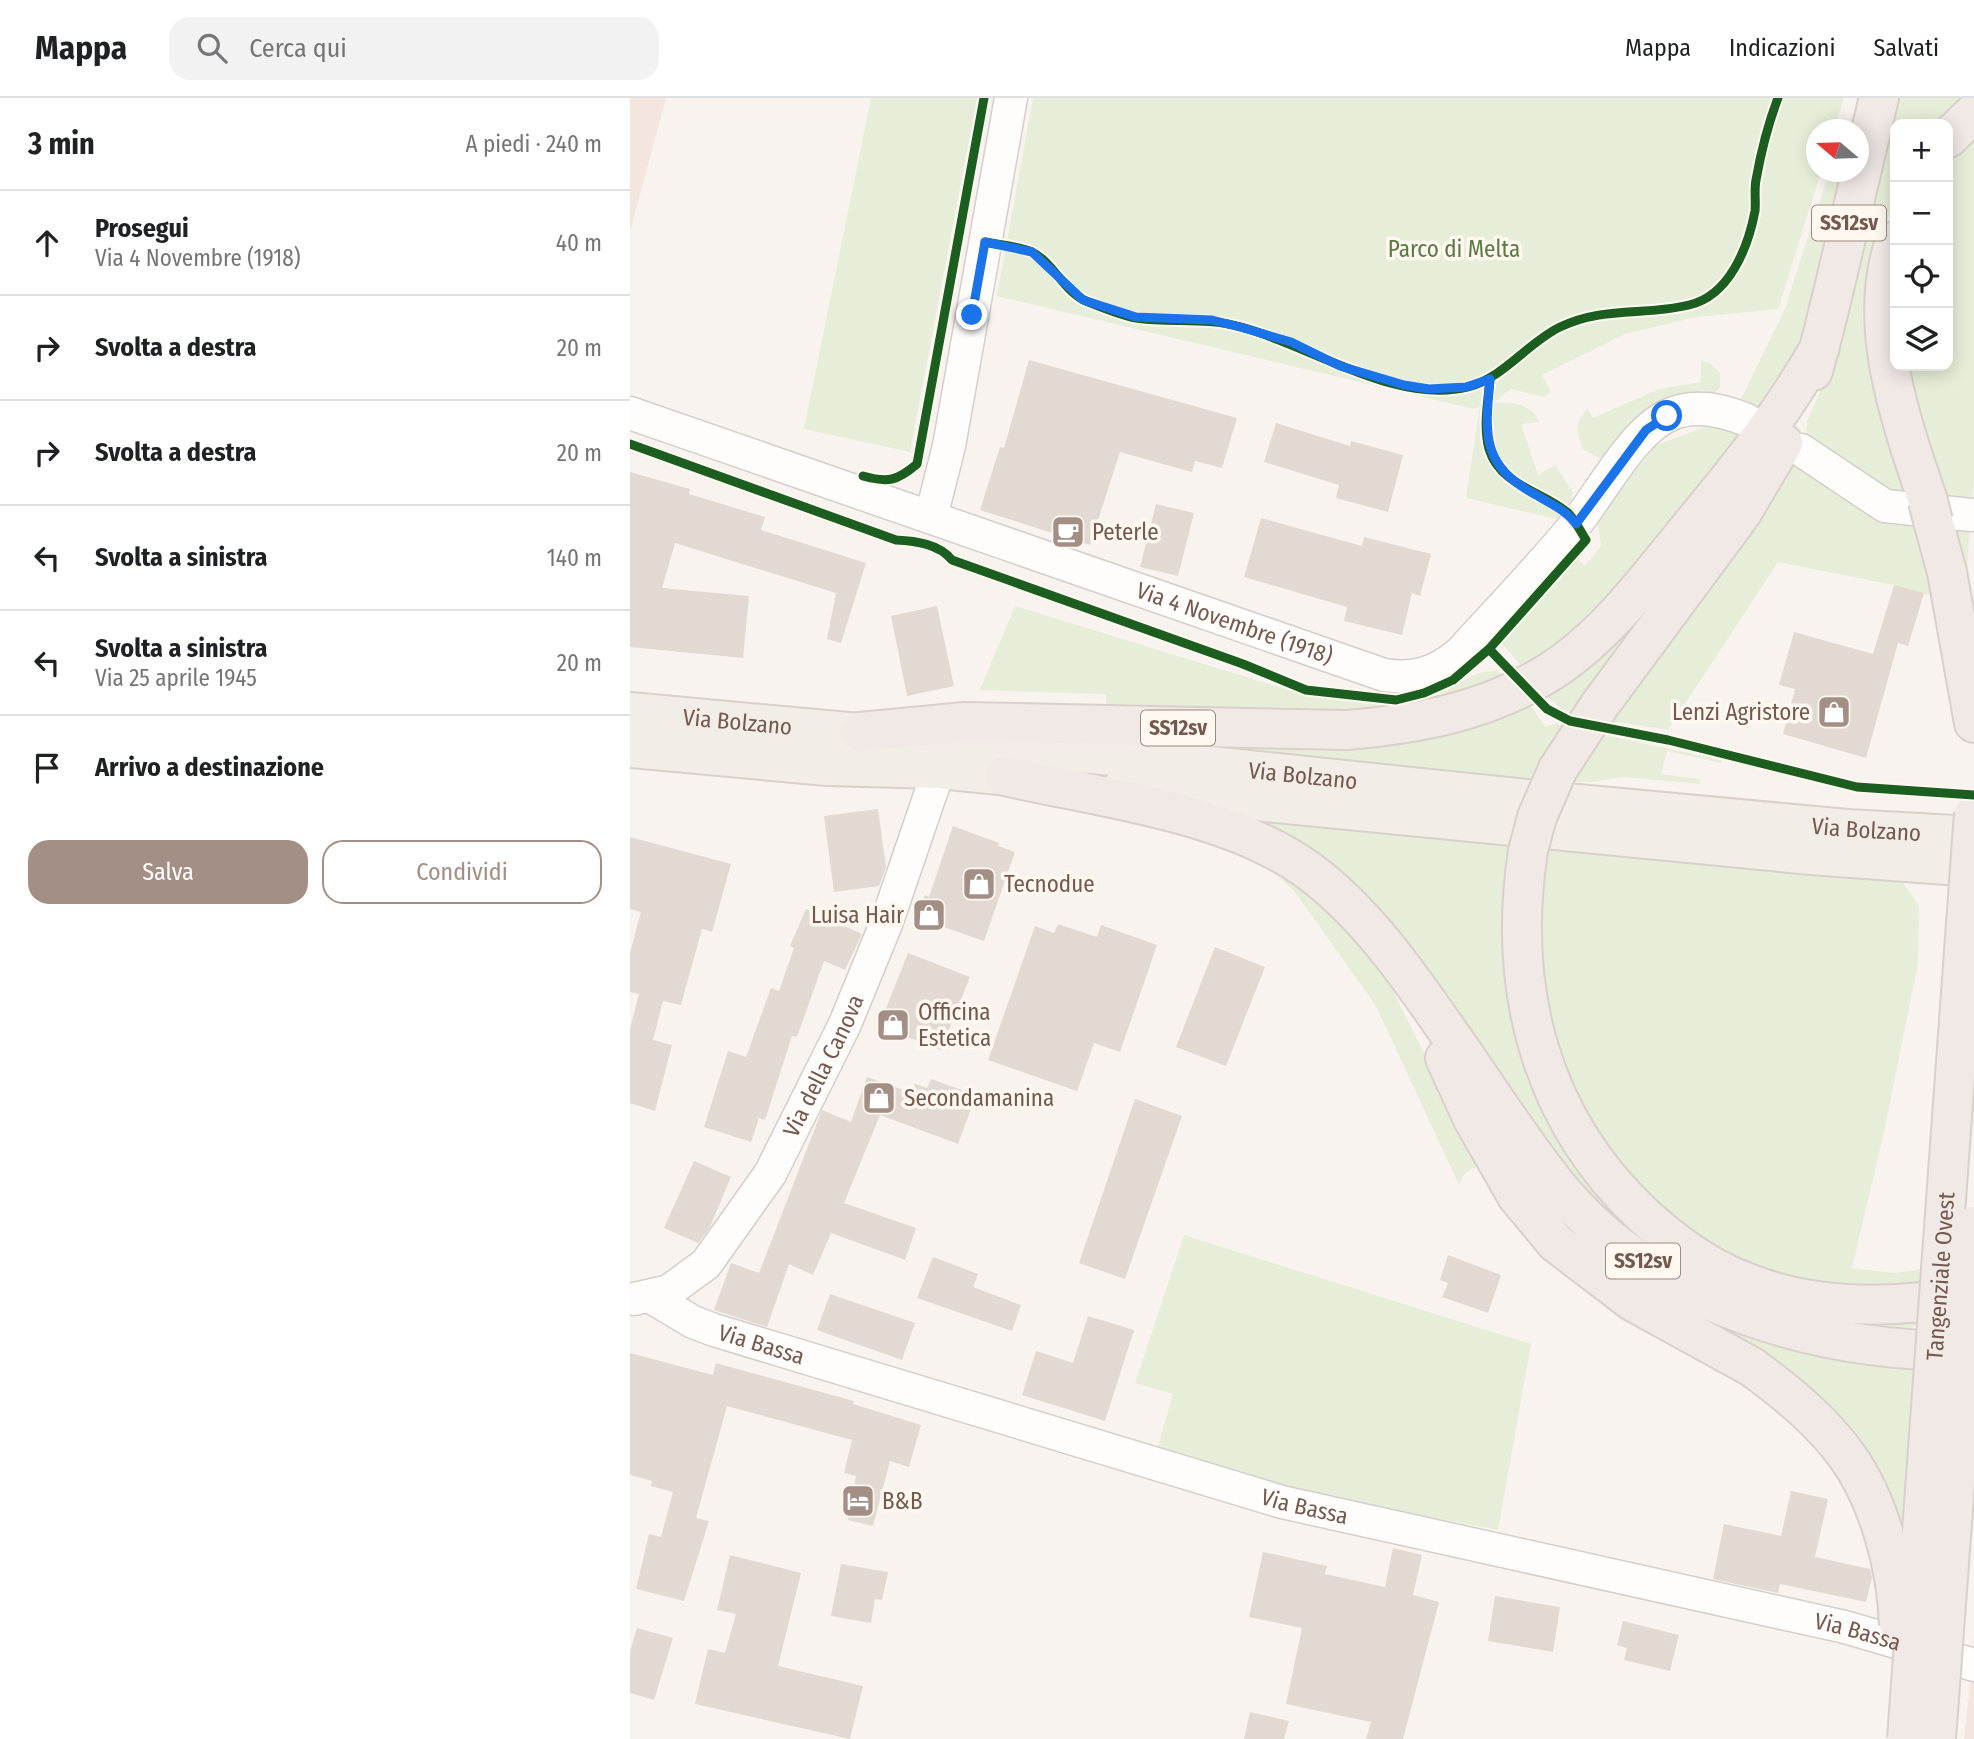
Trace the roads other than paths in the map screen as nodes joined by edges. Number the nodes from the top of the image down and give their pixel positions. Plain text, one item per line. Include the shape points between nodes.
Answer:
1 (1011, 98) edge
2 (1879, 98) edge
3 (1974, 113) edge
4 (1953, 133) edge
5 (1894, 245) edge
6 (1820, 347) junction
7 (630, 413) edge
8 (1747, 420) dead end
9 (1801, 450) dead end
10 (1971, 515) dead end
11 (930, 517) junction
12 (630, 712) edge
13 (1974, 723) edge
14 (860, 733) junction
15 (630, 748) edge
16 (1005, 776) junction
17 (935, 783) junction
18 (1974, 813) edge
19 (1974, 836) edge
20 (1974, 867) edge
21 (1422, 993) junction
22 (1974, 1226) edge
23 (1969, 1296) edge
24 (640, 1299) edge
25 (1906, 1351) junction
26 (1974, 1351) edge
27 (1974, 1502) edge
28 (1974, 1665) edge
29 (1905, 1739) edge
30 (1937, 1739) edge

1 - 11 street via 948,446
2 - 6 highway, SS12sv
3 - 4 highway
5 - 13 highway, SS12sv via 1886,304 1887,363 1947,572
6 - 14 highway, SS12sv via 1772,426 1637,593 1546,674 1494,701 1402,725 1348,730 965,722
6 - 23 highway, SS12sv, bridge via 1805,397 1741,514 1558,768 1537,817 1520,902 1530,1010 1540,1057 1558,1101 1587,1150 1628,1201 1683,1249 1737,1279 1813,1300 1896,1306
7 - 11 street, Via 4 Novembre (1918)
8 - 11 street, Via 4 Novembre (1918) via 1713,410 1685,409 1646,430 1576,524 1460,653 1443,667 1403,678 1306,649
9 - 10 street via 1885,506
12 - 14 main road, Via Bolzano
14 - 19 main road, Via Bolzano via 1848,829
15 - 17 main road, Via Bolzano via 827,766
16 - 17 main road, Via Bolzano
16 - 20 main road, Via Bolzano
16 - 21 highway, SS12sv via 1186,817 1276,849 1335,893
17 - 24 street, Via della Canova via 866,974 790,1139 747,1211 706,1264 669,1291
18 - 29 highway, Tangenziale Ovest, bridge
21 - 25 highway, SS12sv via 1560,1188 1620,1247 1717,1304 1768,1324
21 - 29 highway, SS12sv, bridge via 1447,1066 1473,1119 1517,1196 1556,1242 1632,1301 1752,1367 1799,1403 1848,1456 1878,1516 1898,1601
22 - 30 highway, Tangenziale Ovest, bridge
23 - 25 highway
24 - 28 street, Via Bassa via 714,1330 1282,1502 1845,1627
25 - 26 highway, SS12sv
27 - 30 highway, bridge

